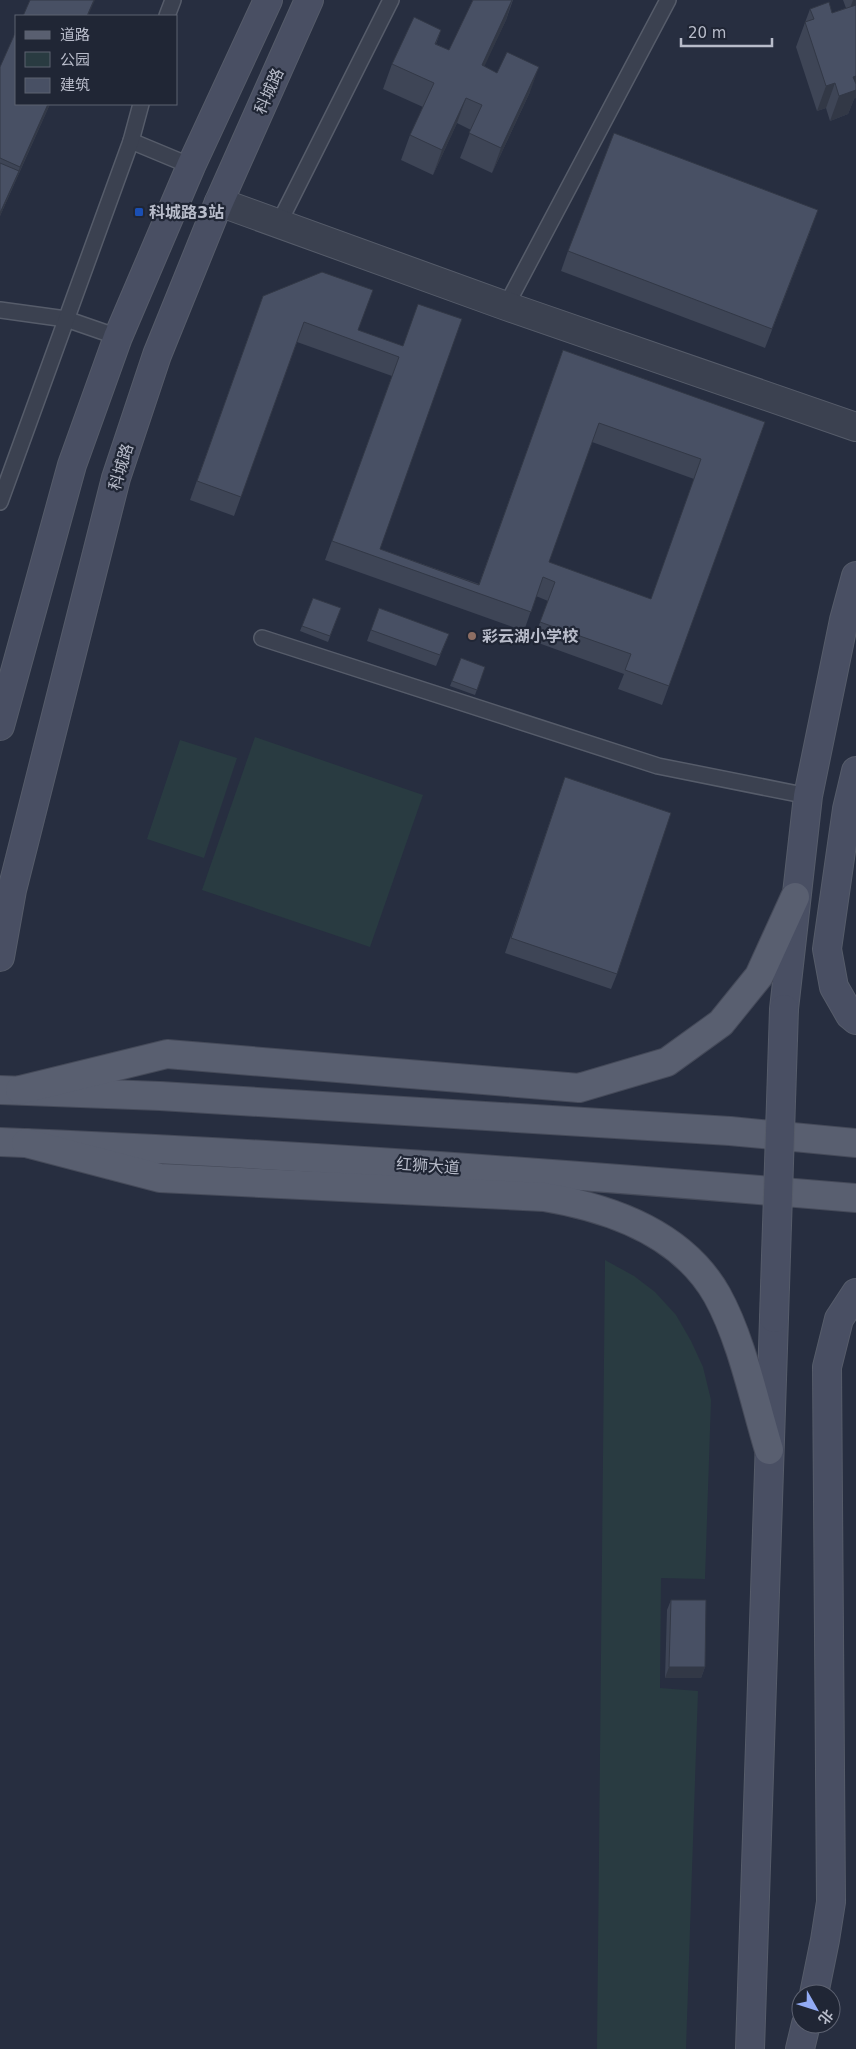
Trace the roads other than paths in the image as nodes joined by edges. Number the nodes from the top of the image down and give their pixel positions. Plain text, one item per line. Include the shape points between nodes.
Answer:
1 (173, 0) edge
2 (268, 0) edge
3 (309, 0) edge
4 (391, 0) edge
5 (668, 0) edge
6 (168, 15) edge
7 (141, 105) edge
8 (131, 141) junction
9 (191, 166) junction
10 (219, 202) junction
11 (279, 223) junction
12 (506, 306) junction
13 (0, 310) edge
14 (66, 319) junction
15 (118, 337) junction
16 (856, 427) edge
17 (0, 502) edge
18 (856, 576) edge
19 (262, 638) dead end
20 (0, 726) edge
21 (856, 771) edge
22 (808, 796) junction
23 (795, 896) junction
24 (0, 957) edge
25 (856, 1020) edge
26 (10, 1090) edge
27 (13, 1142) edge
28 (856, 1144) edge
29 (856, 1198) edge
30 (856, 1293) edge
31 (769, 1450) junction
32 (816, 1984) edge
33 (804, 2034) edge
34 (750, 2049) edge
35 (800, 2049) edge

1 - 6 lane
2 - 9 main road
3 - 10 main road, 科城路
4 - 11 lane
5 - 12 lane
7 - 8 lane
8 - 9 lane
8 - 14 lane
9 - 15 main road
10 - 11 street
10 - 24 main road, 科城路 via 157,355 116,478 12,890
11 - 12 street
12 - 16 street
13 - 14 lane
14 - 15 lane
14 - 17 lane
15 - 20 main road via 72,465
18 - 22 main road
19 - 22 lane via 658,766
21 - 25 main road via 846,809 826,948 834,987
22 - 23 main road
23 - 26 main road via 759,976 721,1023 667,1062 579,1088 167,1054
23 - 31 main road, bridge via 784,1009
26 - 28 main road via 160,1096 720,1131
27 - 29 main road, 红狮大道 via 248,1154
27 - 31 main road via 160,1178 544,1198 576,1202 641,1225 671,1244 697,1267 717,1294 733,1330
30 - 32 main road via 839,1320 826,1367 831,1902
31 - 34 main road
33 - 35 main road

